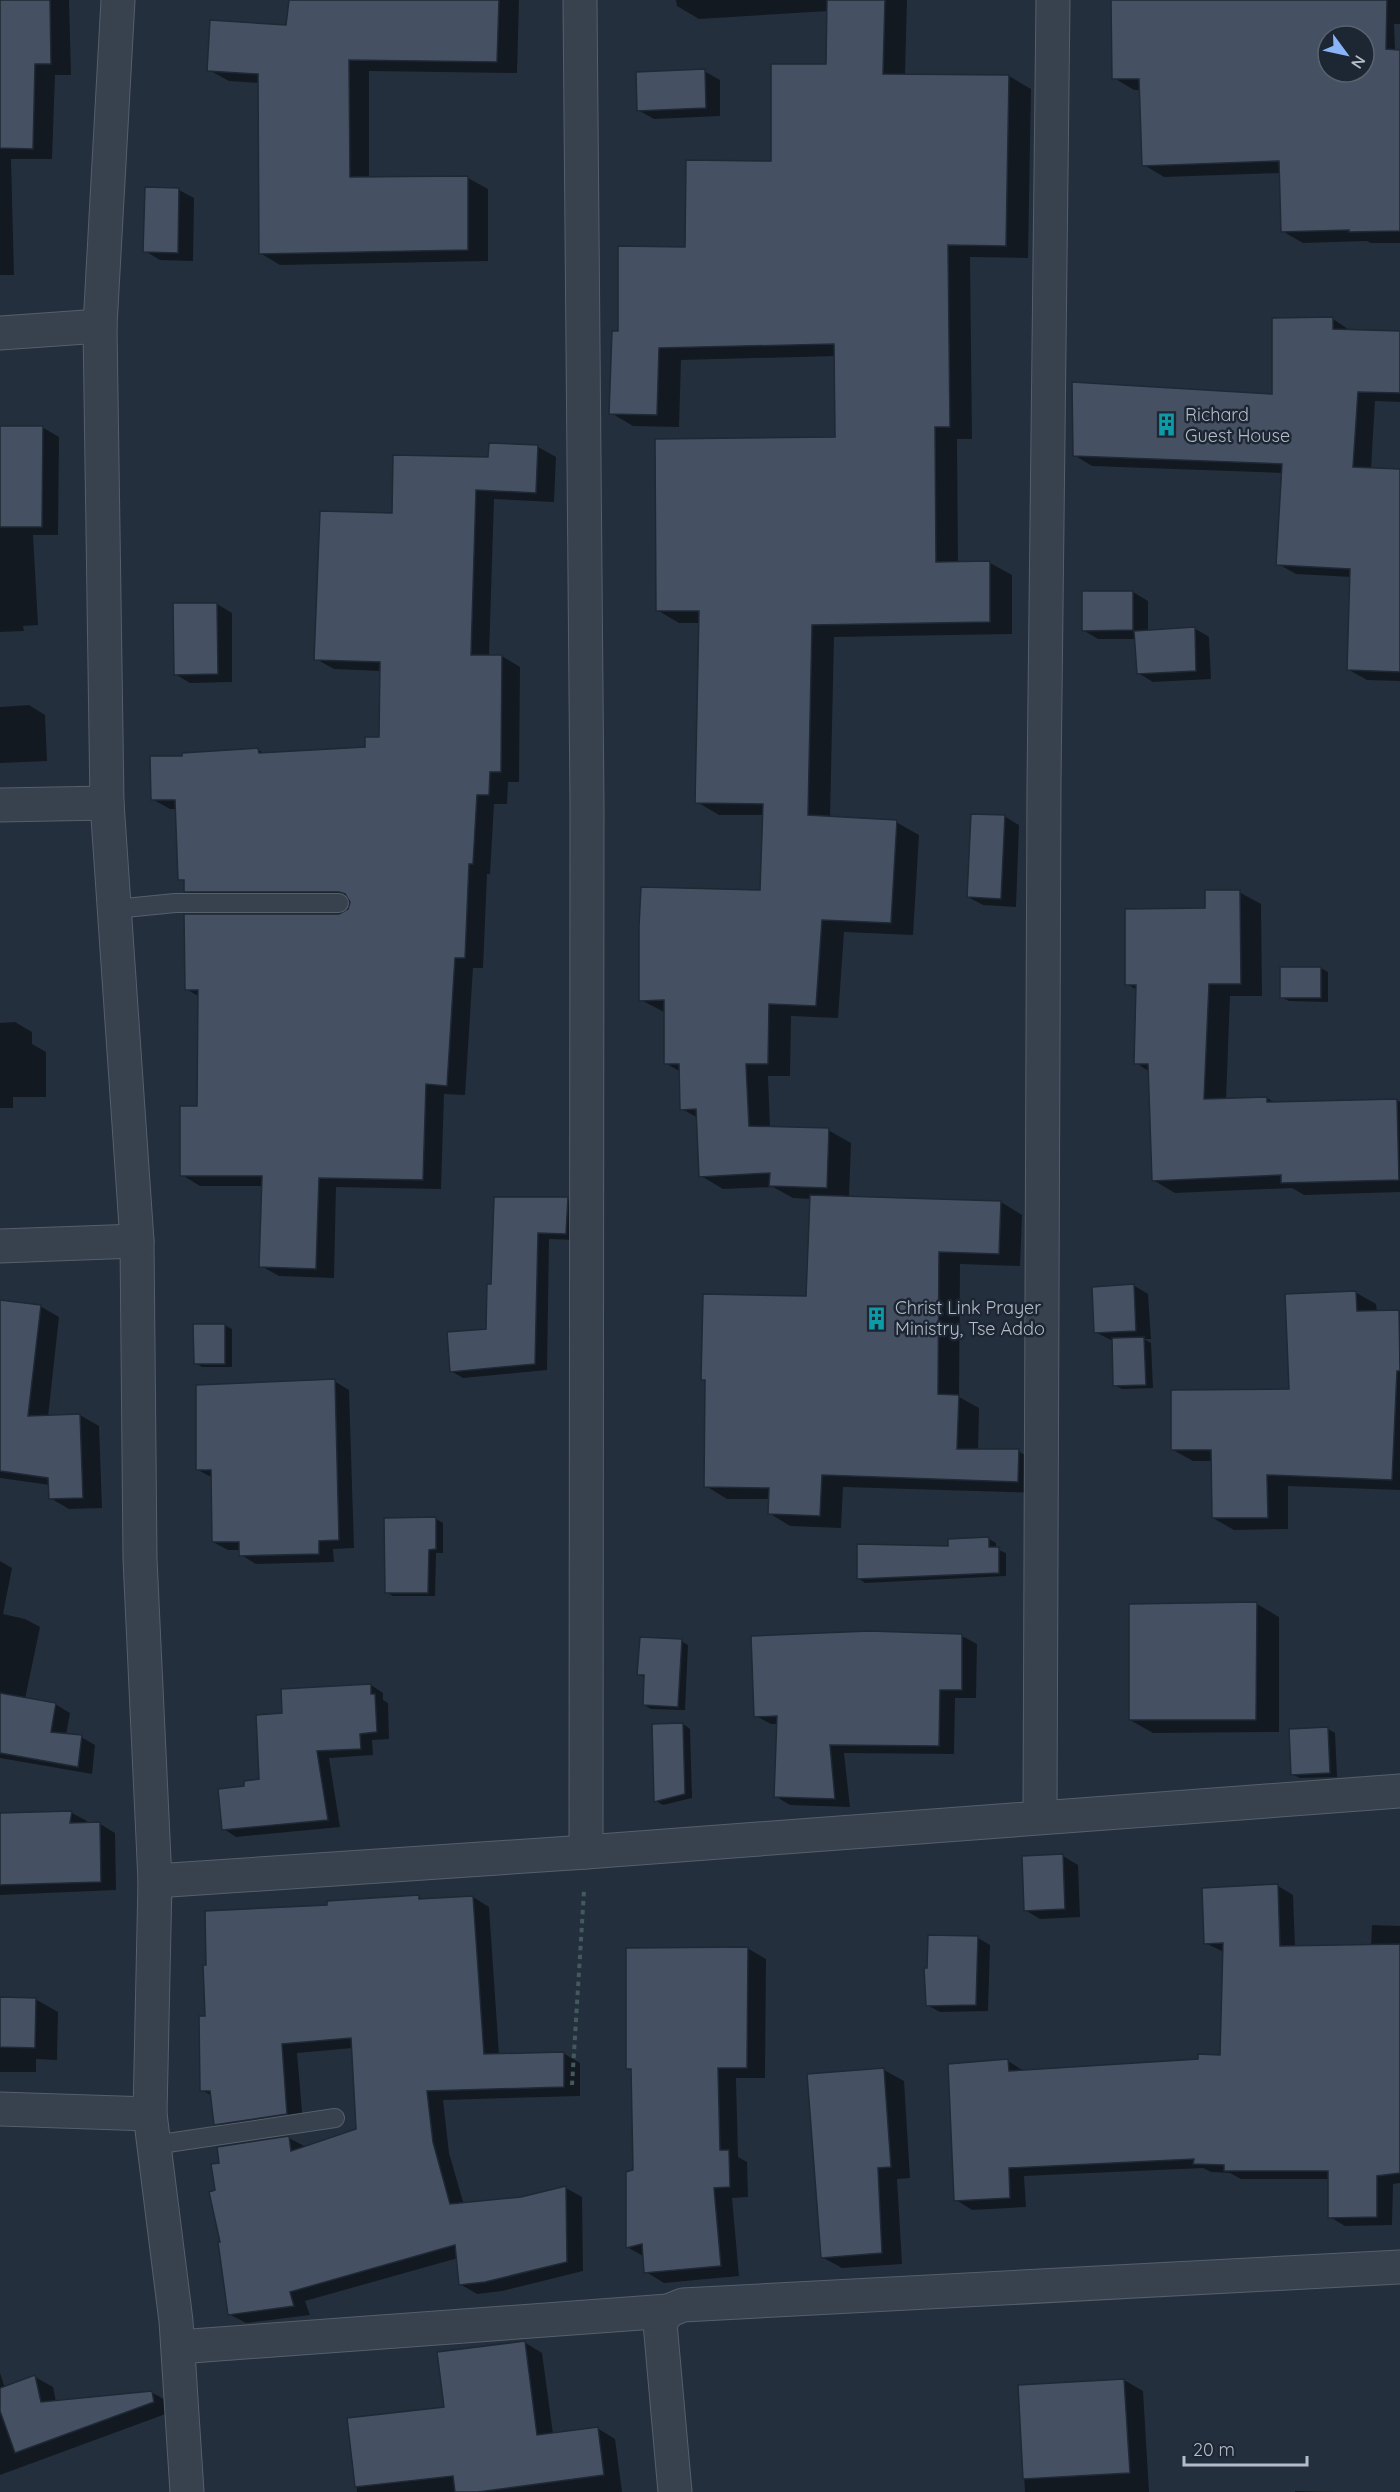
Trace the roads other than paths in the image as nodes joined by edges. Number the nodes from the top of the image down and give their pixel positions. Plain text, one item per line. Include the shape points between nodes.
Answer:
1 (118, 0) edge
2 (580, 0) edge
3 (1053, 0) edge
4 (100, 326) junction
5 (0, 333) edge
6 (107, 803) junction
7 (0, 805) edge
8 (339, 903) dead end
9 (115, 909) junction
10 (137, 1241) junction
11 (0, 1246) edge
12 (1400, 1791) edge
13 (1040, 1816) junction
14 (586, 1852) junction
15 (155, 1881) junction
16 (0, 2109) edge
17 (335, 2118) dead end
18 (152, 2129) junction
19 (1400, 2267) edge
20 (668, 2311) junction
21 (178, 2347) junction
22 (187, 2492) edge
23 (675, 2492) edge

1 - 4 street
2 - 14 street via 587,806
3 - 13 street via 1044,784
4 - 5 street
4 - 6 street
6 - 7 street
6 - 9 street
8 - 9 lane via 176,903
9 - 10 street
10 - 11 street
10 - 15 street via 140,1559
12 - 13 street
13 - 14 street
14 - 15 street
15 - 18 street
16 - 18 street
17 - 18 lane
18 - 21 street
19 - 20 street via 683,2305
20 - 21 street
20 - 23 street via 660,2323
21 - 22 street

